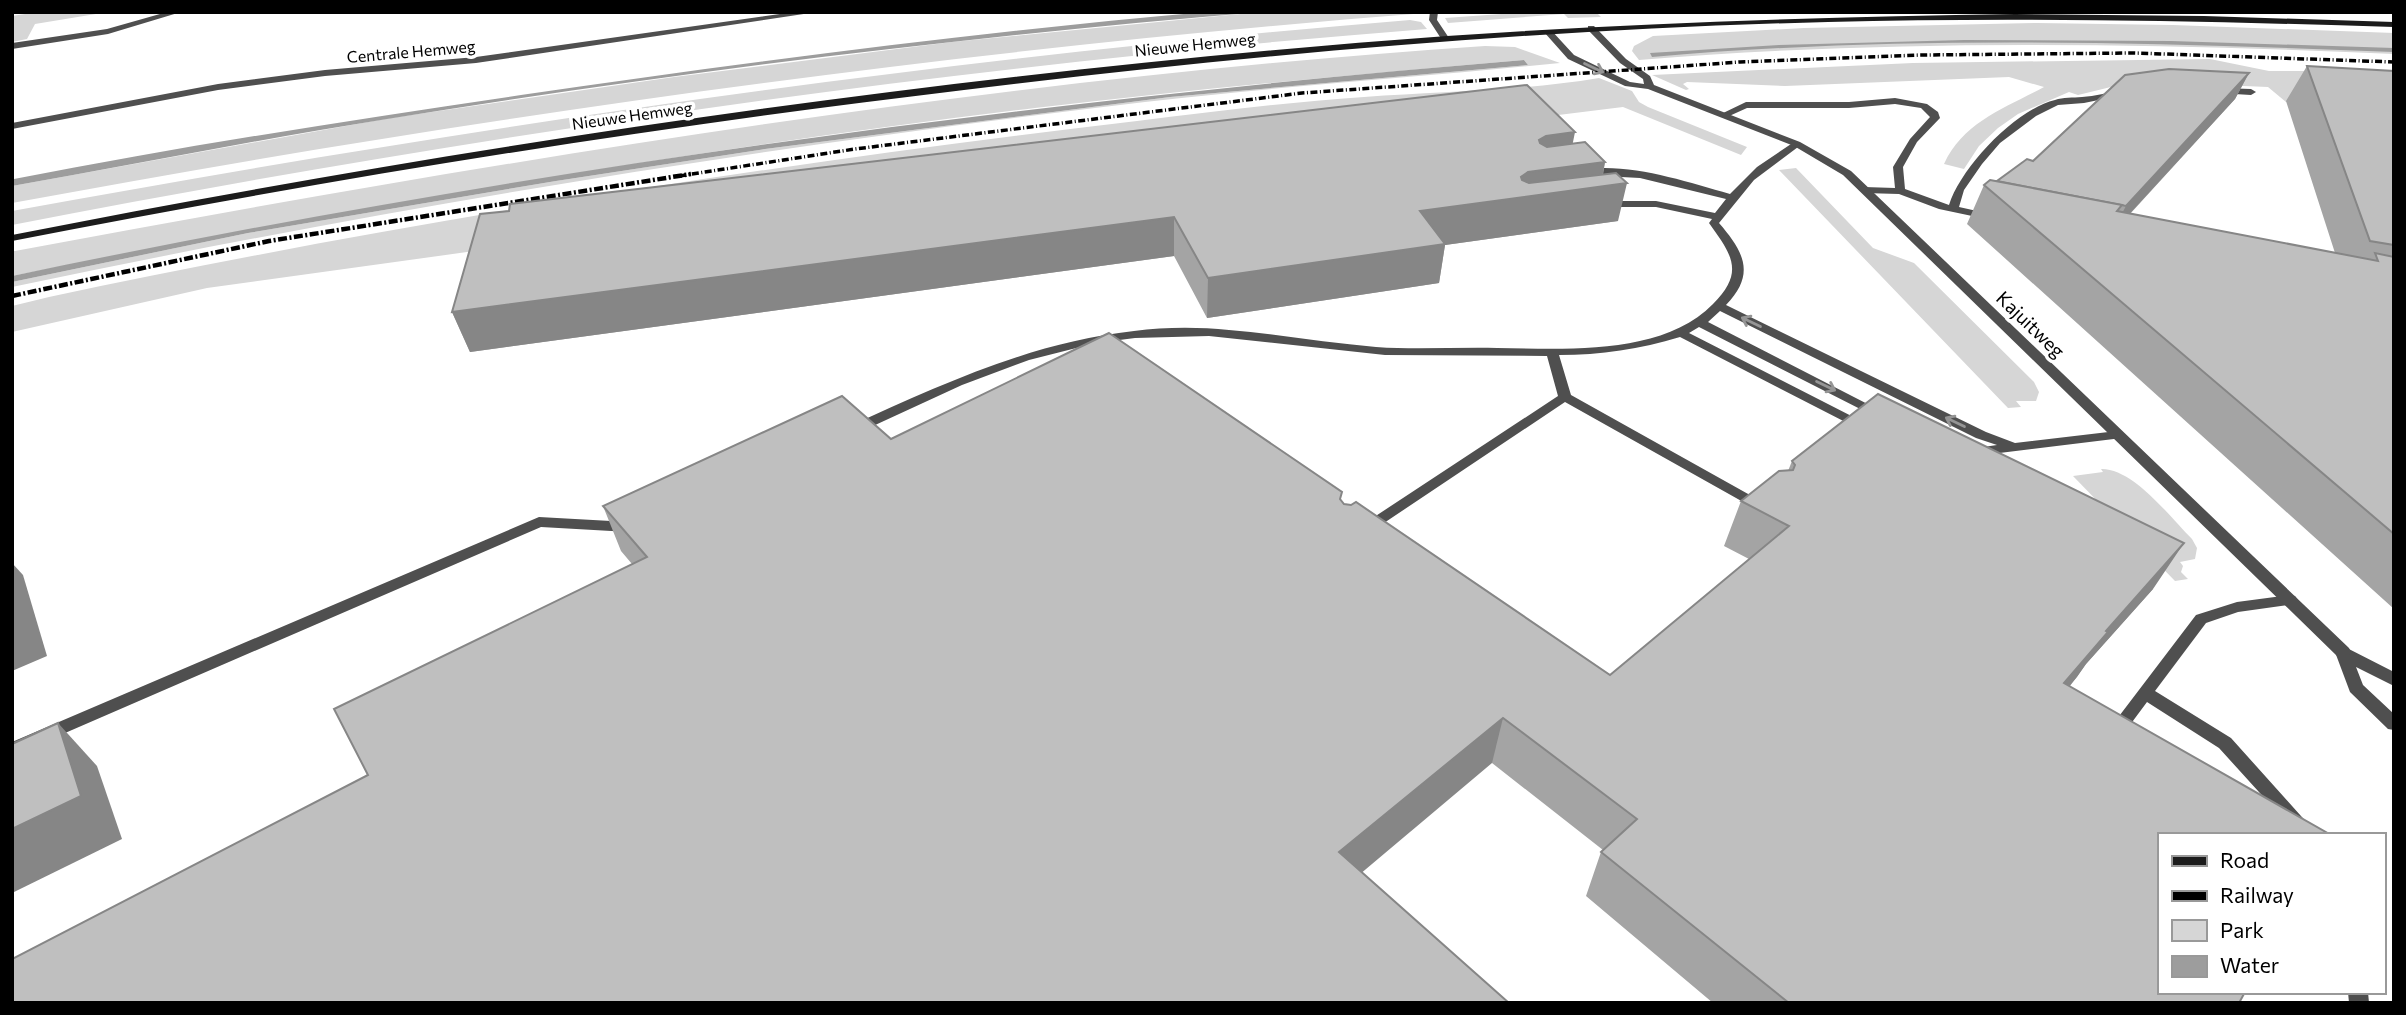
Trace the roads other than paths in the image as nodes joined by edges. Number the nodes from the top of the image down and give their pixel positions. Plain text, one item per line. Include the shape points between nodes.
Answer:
1 (177, 12) edge
2 (813, 12) edge
3 (1434, 12) edge
4 (2394, 25) edge
5 (1591, 28) junction
6 (1548, 32) junction
7 (1445, 38) junction
8 (12, 46) edge
9 (1650, 87) junction
10 (2216, 90) edge
11 (2134, 91) edge
12 (2251, 92) dead end
13 (1724, 115) junction
14 (12, 126) edge
15 (1797, 144) junction
16 (1572, 174) edge
17 (1864, 190) junction
18 (1900, 191) junction
19 (1730, 197) junction
20 (1593, 205) edge
21 (1953, 209) junction
22 (1718, 217) junction
23 (2003, 219) edge
24 (12, 238) edge
25 (1720, 307) junction
26 (1699, 322) junction
27 (1679, 332) junction
28 (1552, 352) junction
29 (1565, 397) junction
30 (1891, 419) edge
31 (1870, 429) edge
32 (2117, 435) junction
33 (840, 436) edge
34 (2018, 447) junction
35 (1957, 450) edge
36 (1768, 511) edge
37 (649, 522) edge
38 (1357, 535) edge
39 (2290, 600) junction
40 (2343, 652) junction
41 (2394, 680) edge
42 (2145, 693) junction
43 (2394, 724) edge
44 (2111, 737) edge
45 (12, 749) edge
46 (2307, 833) edge

1 - 8 street via 108,31
2 - 14 street, Centrale Hemweg via 476,60 218,87
3 - 7 street via 1433,20
4 - 5 main road, Nieuwe Hemweg via 2189,16 1976,14
5 - 6 main road, Nieuwe Hemweg
5 - 9 street, Kajuitweg via 1647,78
6 - 7 main road, Nieuwe Hemweg
6 -> 9 street, Kajuitweg via 1571,57 1628,84
7 - 24 main road, Nieuwe Hemweg via 1154,64 792,108 335,179
9 - 13 street, Kajuitweg
10 - 12 street
11 - 21 street via 2045,105 1984,155 1959,190
13 - 15 street, Kajuitweg
13 - 18 street via 1746,105 1895,102 1924,106 1935,118 1913,141 1898,167
15 - 17 street, Kajuitweg via 1847,173
15 - 19 street via 1763,164
16 - 19 street via 1643,174
17 - 18 street
17 - 32 street, Kajuitweg
18 - 21 street
19 - 22 street
20 - 22 street via 1656,204
21 - 23 street
22 - 25 street via 1714,223 1739,254 1734,287
25 - 26 street
34 -> 25 street via 1981,435
26 - 27 street
26 -> 30 street
27 - 28 street via 1615,349
27 - 31 street
28 - 29 street
28 - 33 street via 1375,351 1210,332 1099,338 1020,357
29 - 36 street
29 - 38 street
32 - 34 street
32 - 39 street, Kajuitweg
34 - 35 street
37 - 45 street via 636,528 539,522
39 - 40 street, Kajuitweg
39 - 42 street via 2237,607 2201,619
40 - 41 street
40 - 43 street via 2356,688
42 - 44 street
42 - 46 street via 2225,743

